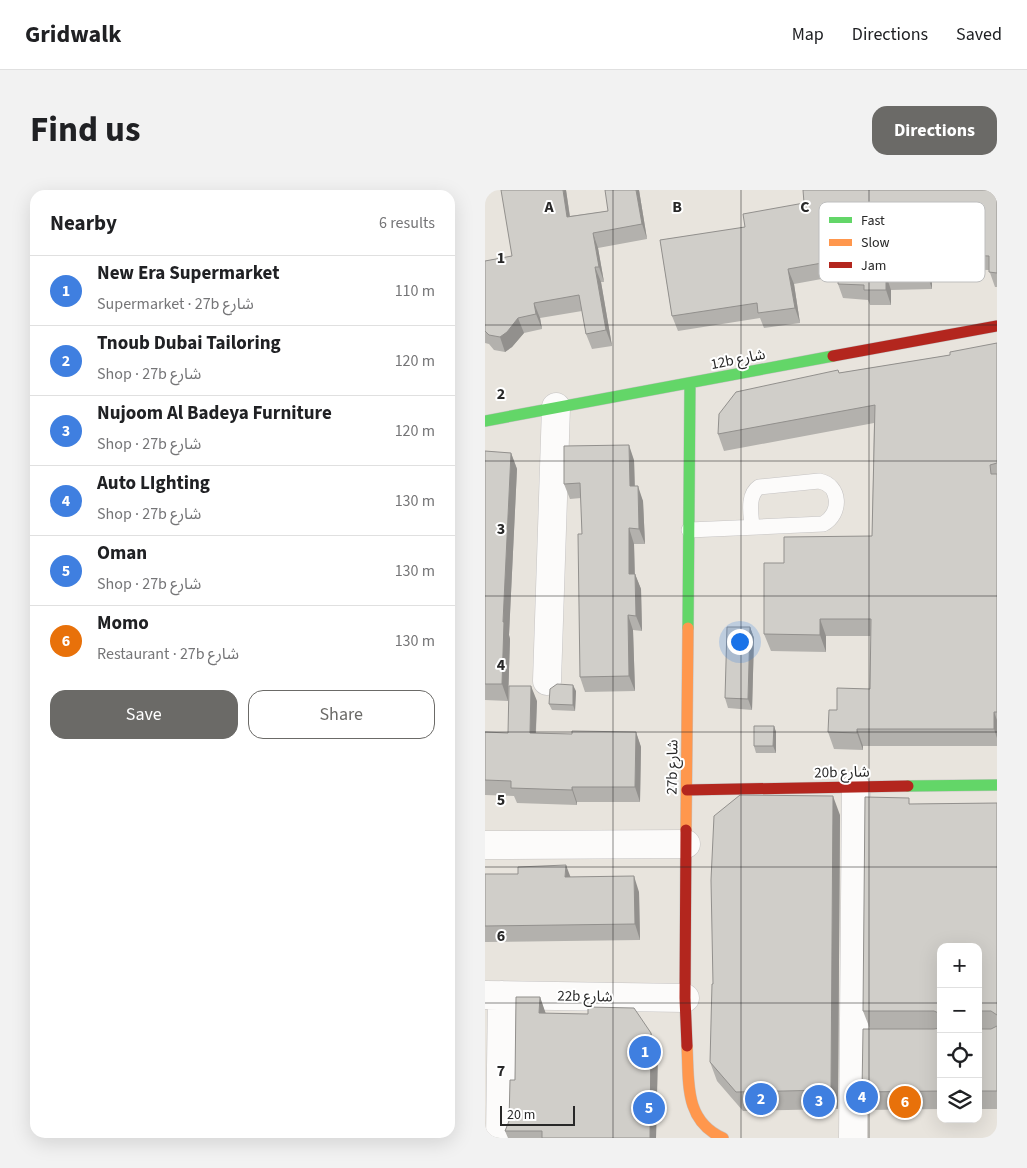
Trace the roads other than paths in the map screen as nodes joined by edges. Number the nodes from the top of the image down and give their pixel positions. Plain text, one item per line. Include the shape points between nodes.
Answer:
1 (997, 326) edge
2 (690, 383) junction
3 (557, 407) junction
4 (485, 420) edge
5 (752, 527) junction
6 (689, 530) junction
7 (547, 681) dead end
8 (997, 785) edge
9 (856, 787) junction
10 (687, 790) junction
11 (686, 844) junction
12 (485, 846) edge
13 (494, 995) edge
14 (685, 998) junction
15 (500, 1138) edge
16 (723, 1138) edge
17 (853, 1138) edge

1 - 2 street, 12b شارع
2 - 3 street, 12b شارع
2 - 6 street, 27b شارع
3 - 4 street, 12b شارع
3 - 7 street
5 - 5 lane via 823,524 830,520 836,509 834,490 819,481 759,487 751,499
5 - 6 lane
6 - 10 street, 27b شارع
8 - 9 street, 20b شارع
9 - 10 street, 20b شارع
9 - 17 street via 859,1038
10 - 11 street, 27b شارع
11 - 12 street
11 - 14 street, 27b شارع
13 - 14 street, 22b شارع
13 - 15 street
14 - 16 street, 27b شارع via 691,1102 699,1120

